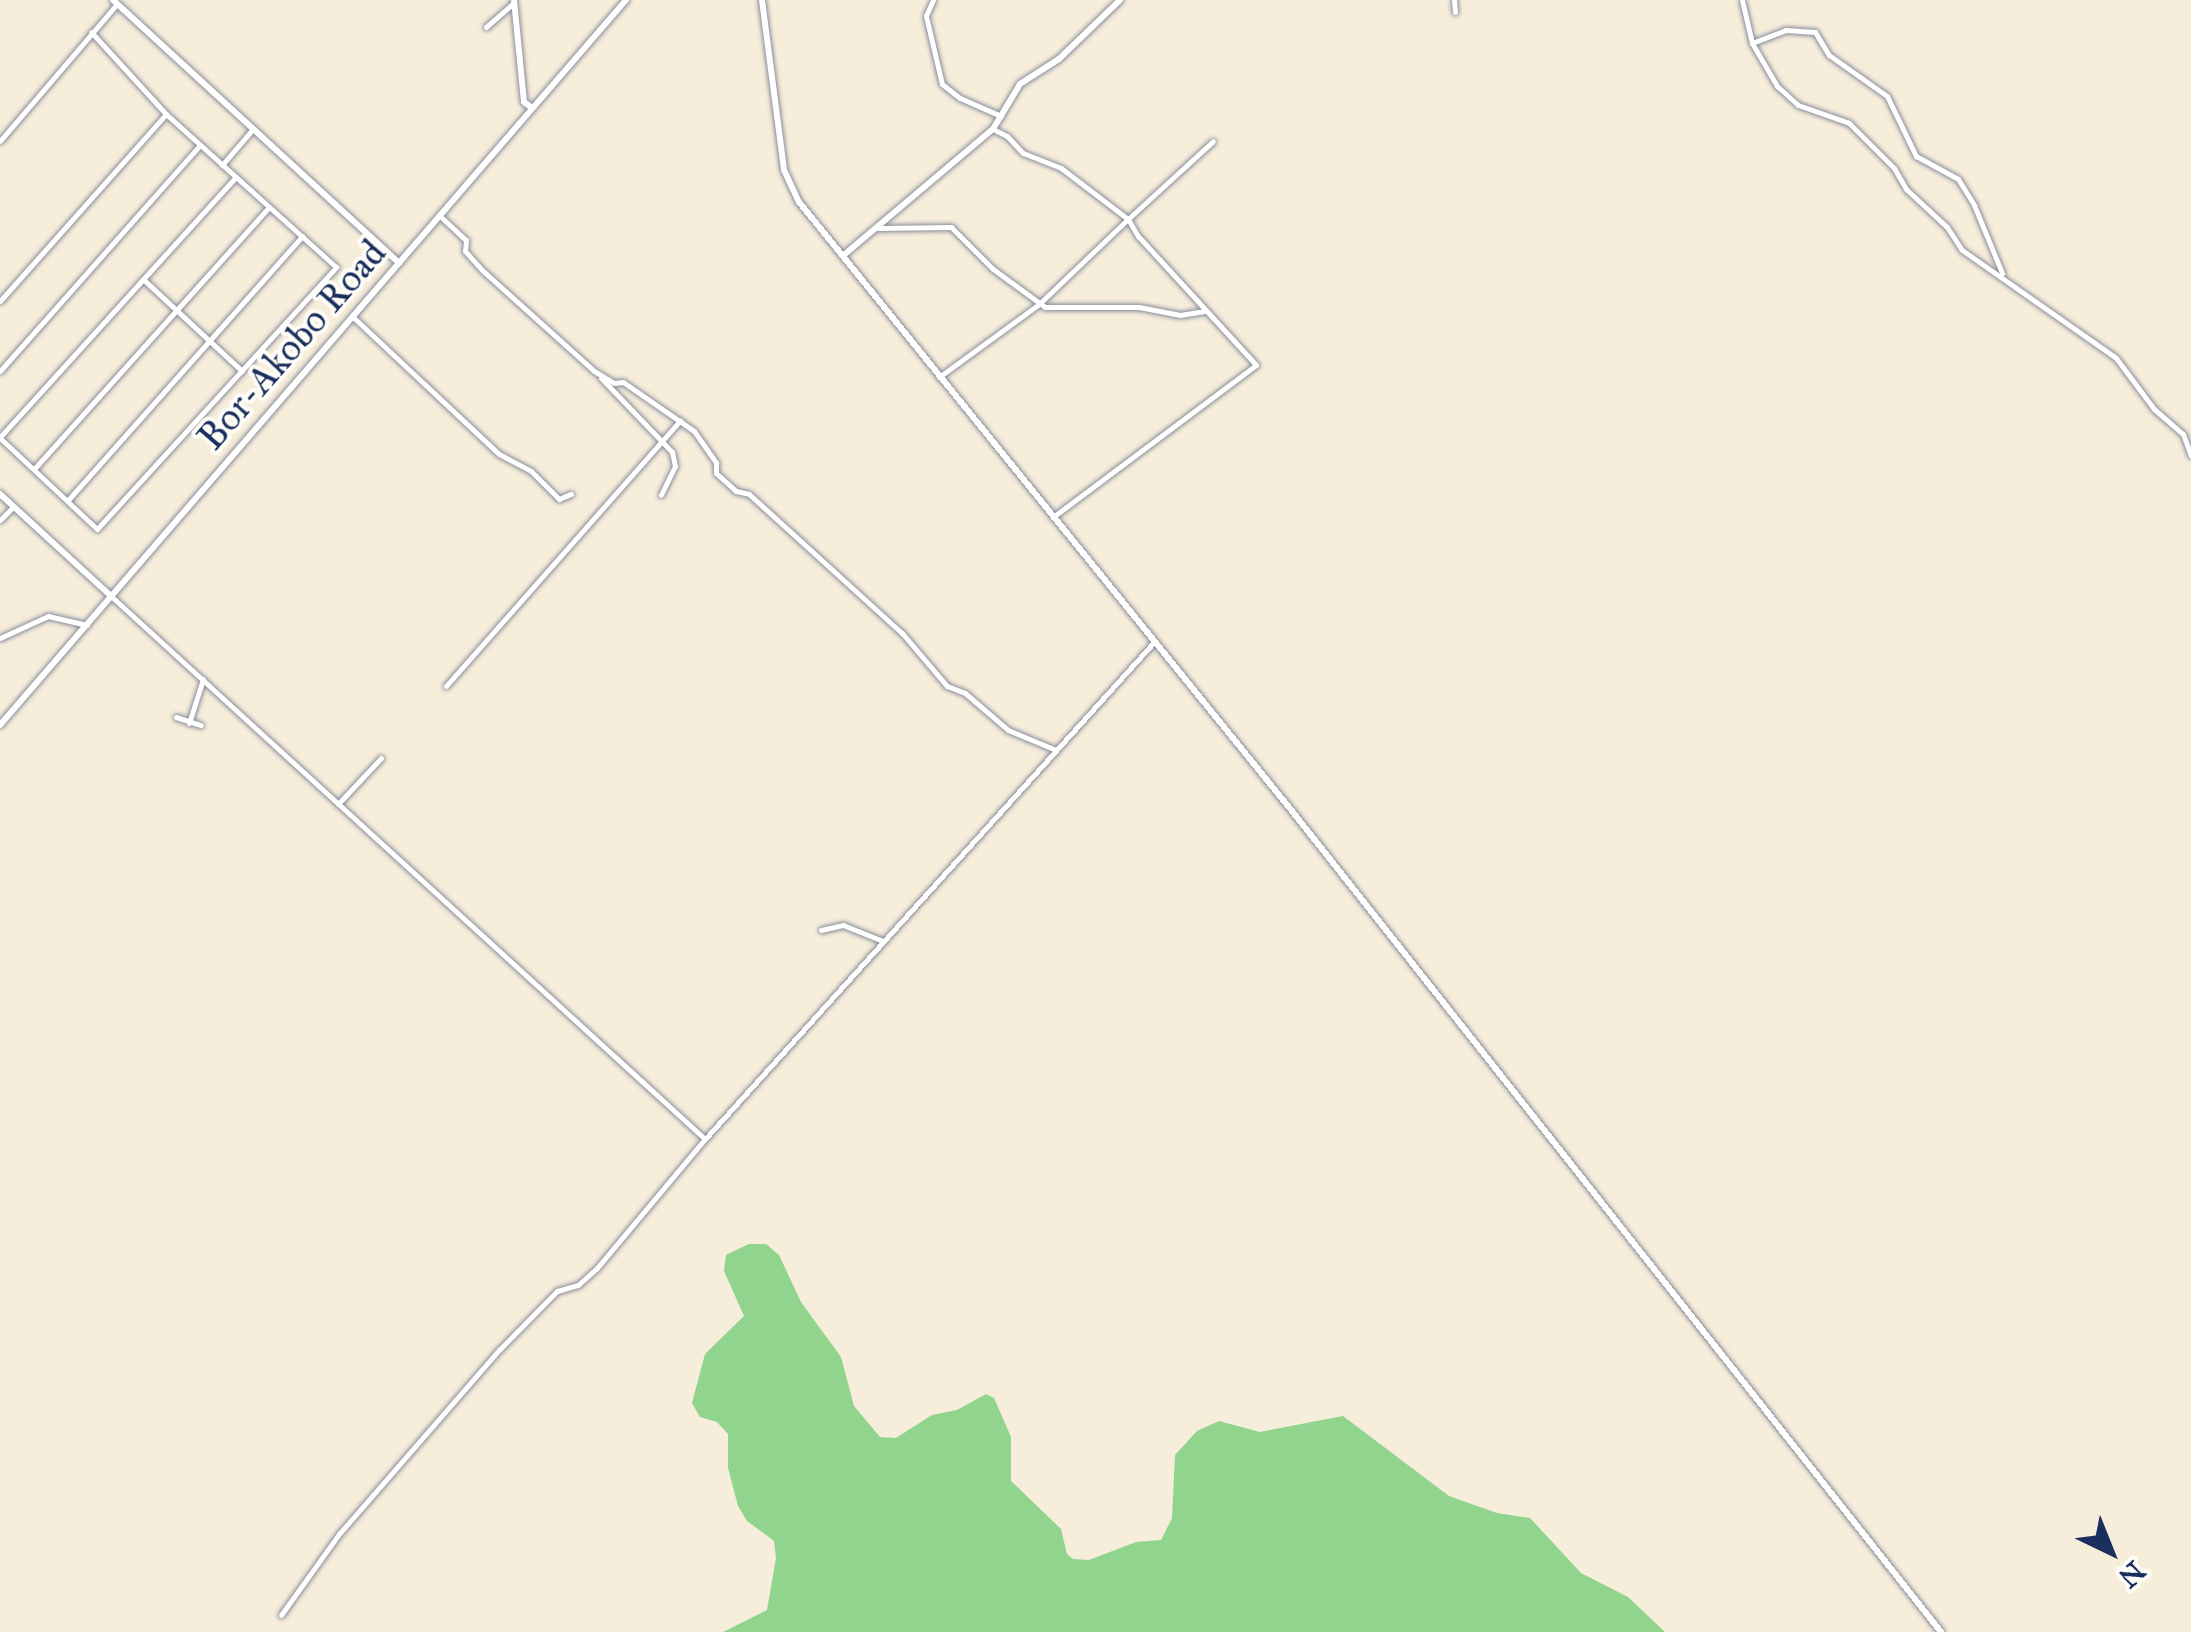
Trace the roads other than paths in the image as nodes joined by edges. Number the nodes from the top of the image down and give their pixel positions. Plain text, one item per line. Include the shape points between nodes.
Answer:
1 (626, 0) edge
2 (762, 0) edge
3 (933, 0) edge
4 (1120, 0) edge
5 (1454, 0) edge
6 (1742, 0) edge
7 (116, 2) edge
8 (514, 2) edge
9 (1455, 12) dead end
10 (486, 28) dead end
11 (91, 32) junction
12 (1752, 44) junction
13 (532, 108) junction
14 (166, 114) junction
15 (1001, 116) junction
16 (253, 129) junction
17 (993, 129) junction
18 (0, 141) edge
19 (1213, 141) dead end
20 (200, 145) junction
21 (222, 165) junction
22 (236, 177) junction
23 (269, 207) junction
24 (440, 216) junction
25 (1128, 219) junction
26 (876, 228) junction
27 (302, 236) junction
28 (845, 254) junction
29 (398, 262) junction
30 (2003, 276) junction
31 (143, 279) junction
32 (0, 301) edge
33 (1039, 304) junction
34 (177, 310) junction
35 (1208, 312) junction
36 (352, 316) junction
37 (210, 342) junction
38 (0, 371) edge
39 (242, 371) junction
40 (594, 371) junction
41 (940, 377) junction
42 (680, 422) junction
43 (0, 438) edge
44 (665, 440) junction
45 (2191, 456) edge
46 (34, 470) junction
47 (0, 494) edge
48 (571, 494) dead end
49 (661, 496) dead end
50 (68, 501) junction
51 (14, 507) junction
52 (1053, 516) junction
53 (0, 520) edge
54 (112, 597) junction
55 (87, 625) junction
56 (0, 638) edge
57 (1154, 640) junction
58 (203, 679) junction
59 (446, 686) dead end
60 (176, 717) dead end
61 (189, 722) junction
62 (200, 725) dead end
63 (0, 726) edge
64 (1056, 750) junction
65 (381, 758) dead end
66 (338, 804) junction
67 (821, 930) dead end
68 (884, 941) junction
69 (705, 1139) junction
70 (281, 1615) dead end
71 (1933, 1628) edge
72 (1942, 1632) edge

1 - 13 street, Bor-Akobo Road
2 - 28 street via 784,170 799,202
3 - 15 street via 926,16 942,84
4 - 15 street via 1059,60 1020,84
5 - 9 street
6 - 12 street
7 - 11 street
7 - 16 street
8 - 10 street
8 - 13 street via 524,102
11 - 14 street
11 - 18 street
12 - 30 street via 1776,86 1798,106 1850,123 1962,250
12 - 30 street via 1786,30 1815,32 1829,55 1887,96 1916,156 1958,179
13 - 24 street, Bor-Akobo Road
14 - 20 street
14 - 32 street
15 - 17 street
16 - 21 street
16 - 29 street
17 - 25 street via 1023,153 1061,168
17 - 26 street
19 - 25 street
20 - 21 street
20 - 38 street
21 - 22 street
22 - 23 street
22 - 31 street
23 - 27 street
23 - 34 street
24 - 29 street, Bor-Akobo Road
24 - 40 street via 466,240 464,252
25 - 33 street
25 - 35 street
26 - 28 street
26 - 33 street via 951,228
27 - 37 street
27 - 39 street via 336,267
28 - 41 street
29 - 36 street, Bor-Akobo Road
30 - 45 street via 2013,290 2116,358 2154,409 2183,434
31 - 34 street
31 - 43 street
33 - 35 street
33 - 41 street
34 - 37 street
34 - 46 street
35 - 52 street via 1256,365
36 - 48 street via 499,454 532,471 559,499
36 - 54 street, Bor-Akobo Road
37 - 39 street
37 - 50 street
39 - 50 street via 98,529
40 - 42 street via 623,382
40 - 44 street
41 - 52 street
42 - 44 street
42 - 64 street via 694,431 716,473 749,494 902,633 947,686 1008,730
43 - 46 street
44 - 49 street via 674,466
44 - 59 street
46 - 50 street
47 - 51 street
51 - 53 street
51 - 54 street
52 - 57 street
54 - 55 street, Bor-Akobo Road
54 - 58 street
55 - 56 street via 48,616
55 - 63 street, Bor-Akobo Road
57 - 64 street
57 - 71 street
58 - 61 street
58 - 66 street
60 - 61 street
61 - 62 street
64 - 68 street
65 - 66 street
66 - 69 street
67 - 68 street via 844,925
68 - 69 street
69 - 70 street via 597,1268 578,1285 557,1291 500,1349 338,1534
71 - 72 street

